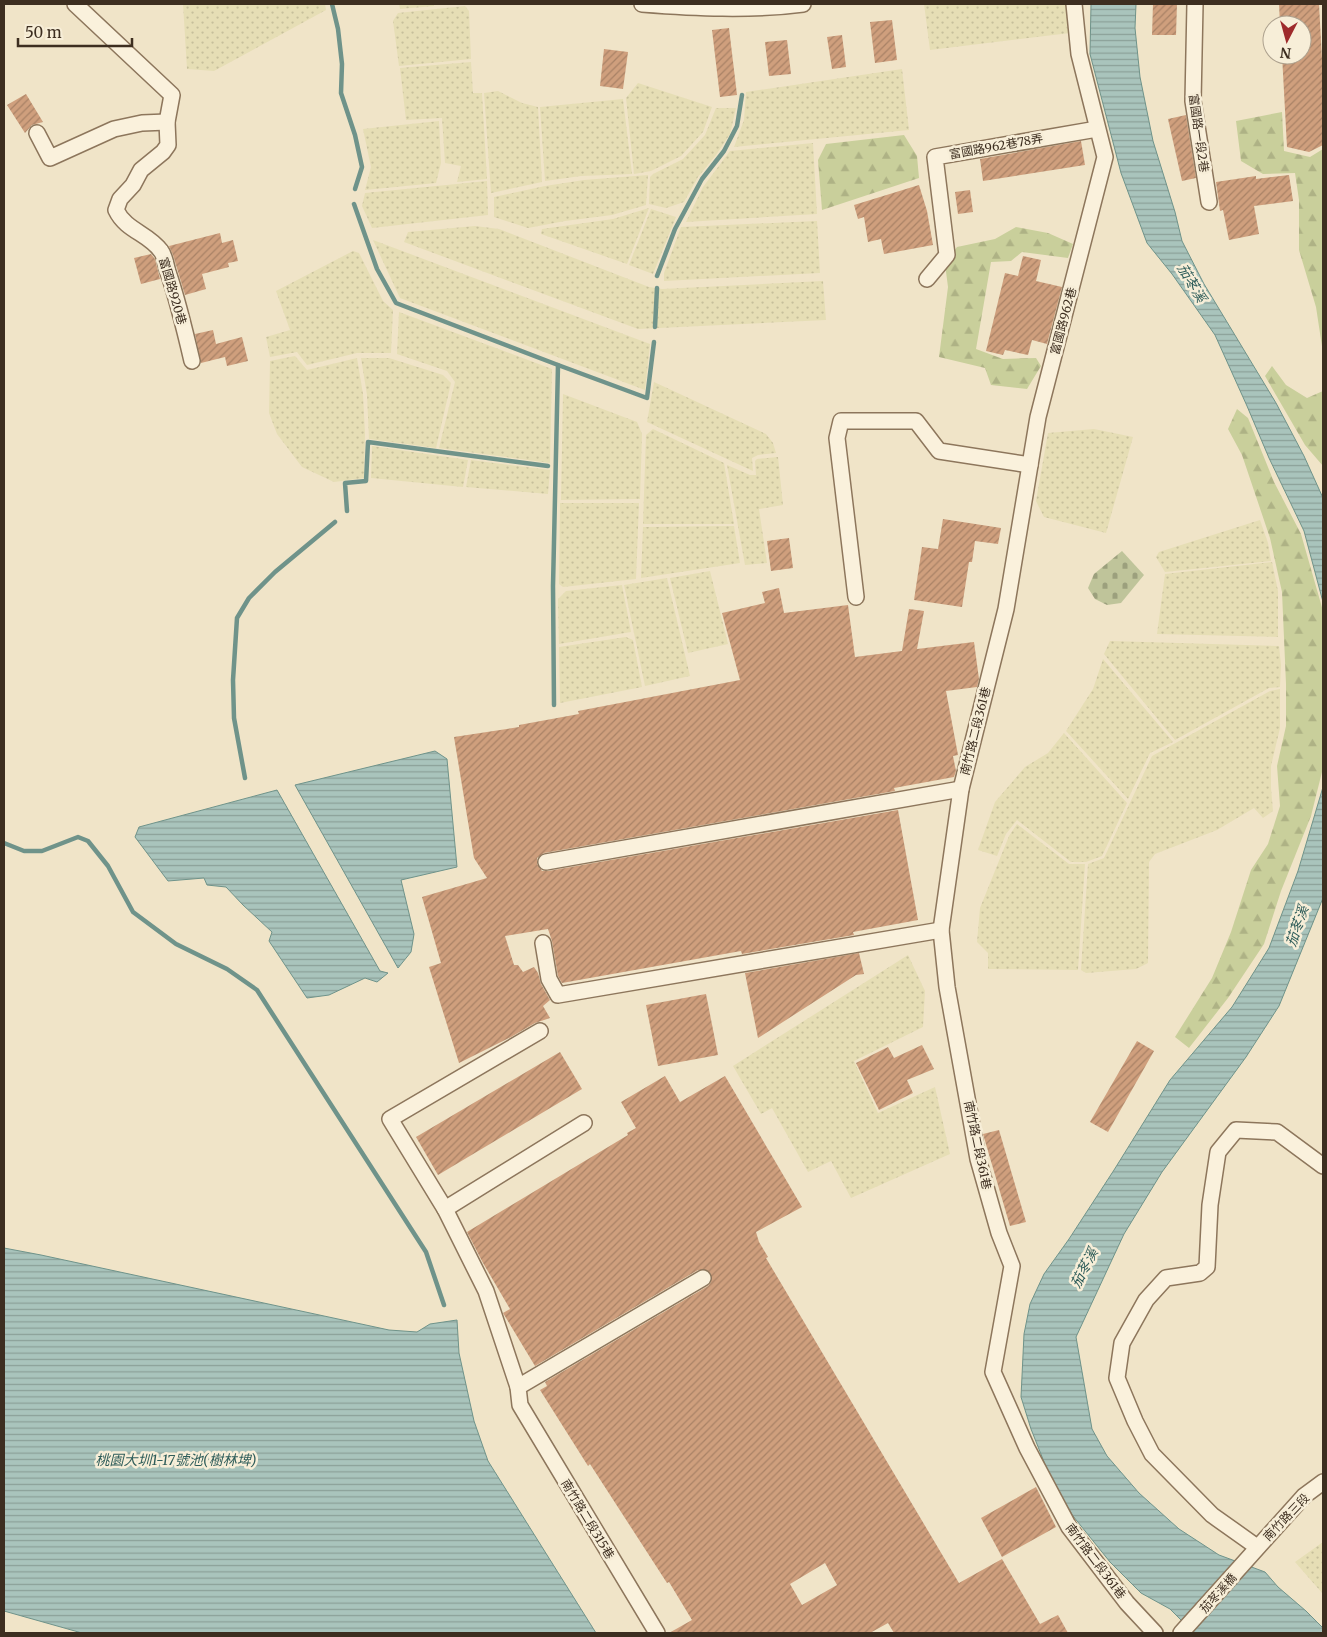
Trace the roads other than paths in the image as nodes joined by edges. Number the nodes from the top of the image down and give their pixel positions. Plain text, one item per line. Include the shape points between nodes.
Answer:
1 (75, 4) edge
2 (642, 4) edge
3 (803, 4) edge
4 (1074, 4) edge
5 (1195, 4) edge
6 (167, 122) junction
7 (1097, 129) junction
8 (37, 133) dead end
9 (1209, 202) dead end
10 (927, 279) dead end
11 (192, 361) dead end
12 (1030, 465) junction
13 (856, 597) dead end
14 (998, 640) joint
15 (961, 789) junction
16 (546, 862) dead end
17 (941, 930) junction
18 (543, 943) dead end
19 (540, 1031) dead end
20 (584, 1123) dead end
21 (1323, 1166) edge
22 (445, 1208) junction
23 (703, 1278) dead end
24 (518, 1387) junction
25 (1323, 1482) edge
26 (1254, 1551) junction
27 (1183, 1632) edge
28 (657, 1633) edge
29 (1155, 1633) edge

1 - 6 street, 富國路920巷 via 172,95
2 - 3 street via 696,8
4 - 7 street, 富國路962巷 via 1079,54
5 - 9 street, 富國路一段2巷 via 1193,101
6 - 8 street via 114,129 50,158
6 - 11 street, 富國路920巷 via 168,145 141,170 116,210 120,220 161,251
7 - 10 street, 富國路962巷78弄 via 935,156 947,255
7 - 12 street, 富國路962巷 via 1106,157 1038,417
12 - 13 street via 939,452 916,421 841,421 837,438
12 - 14 street, 富國路962巷
14 - 15 street, 南竹路二段361巷
15 - 16 street
15 - 17 street, 南竹路二段361巷
17 - 18 street via 558,995 549,979
17 - 29 street, 南竹路二段361巷 via 947,987 978,1159 999,1234 1012,1266 993,1372 1068,1527 1126,1603
19 - 22 street via 390,1119
20 - 22 street
21 - 26 street via 1277,1132 1236,1130 1218,1152 1210,1204 1207,1267 1200,1273 1166,1278 1146,1300 1122,1344 1118,1378 1152,1454 1212,1515
22 - 24 street via 486,1290
23 - 24 street
24 - 28 street, 南竹路二段315巷 via 520,1405
25 - 26 street, 南竹路三段 via 1304,1496
26 - 27 street, 茄苳溪橋

